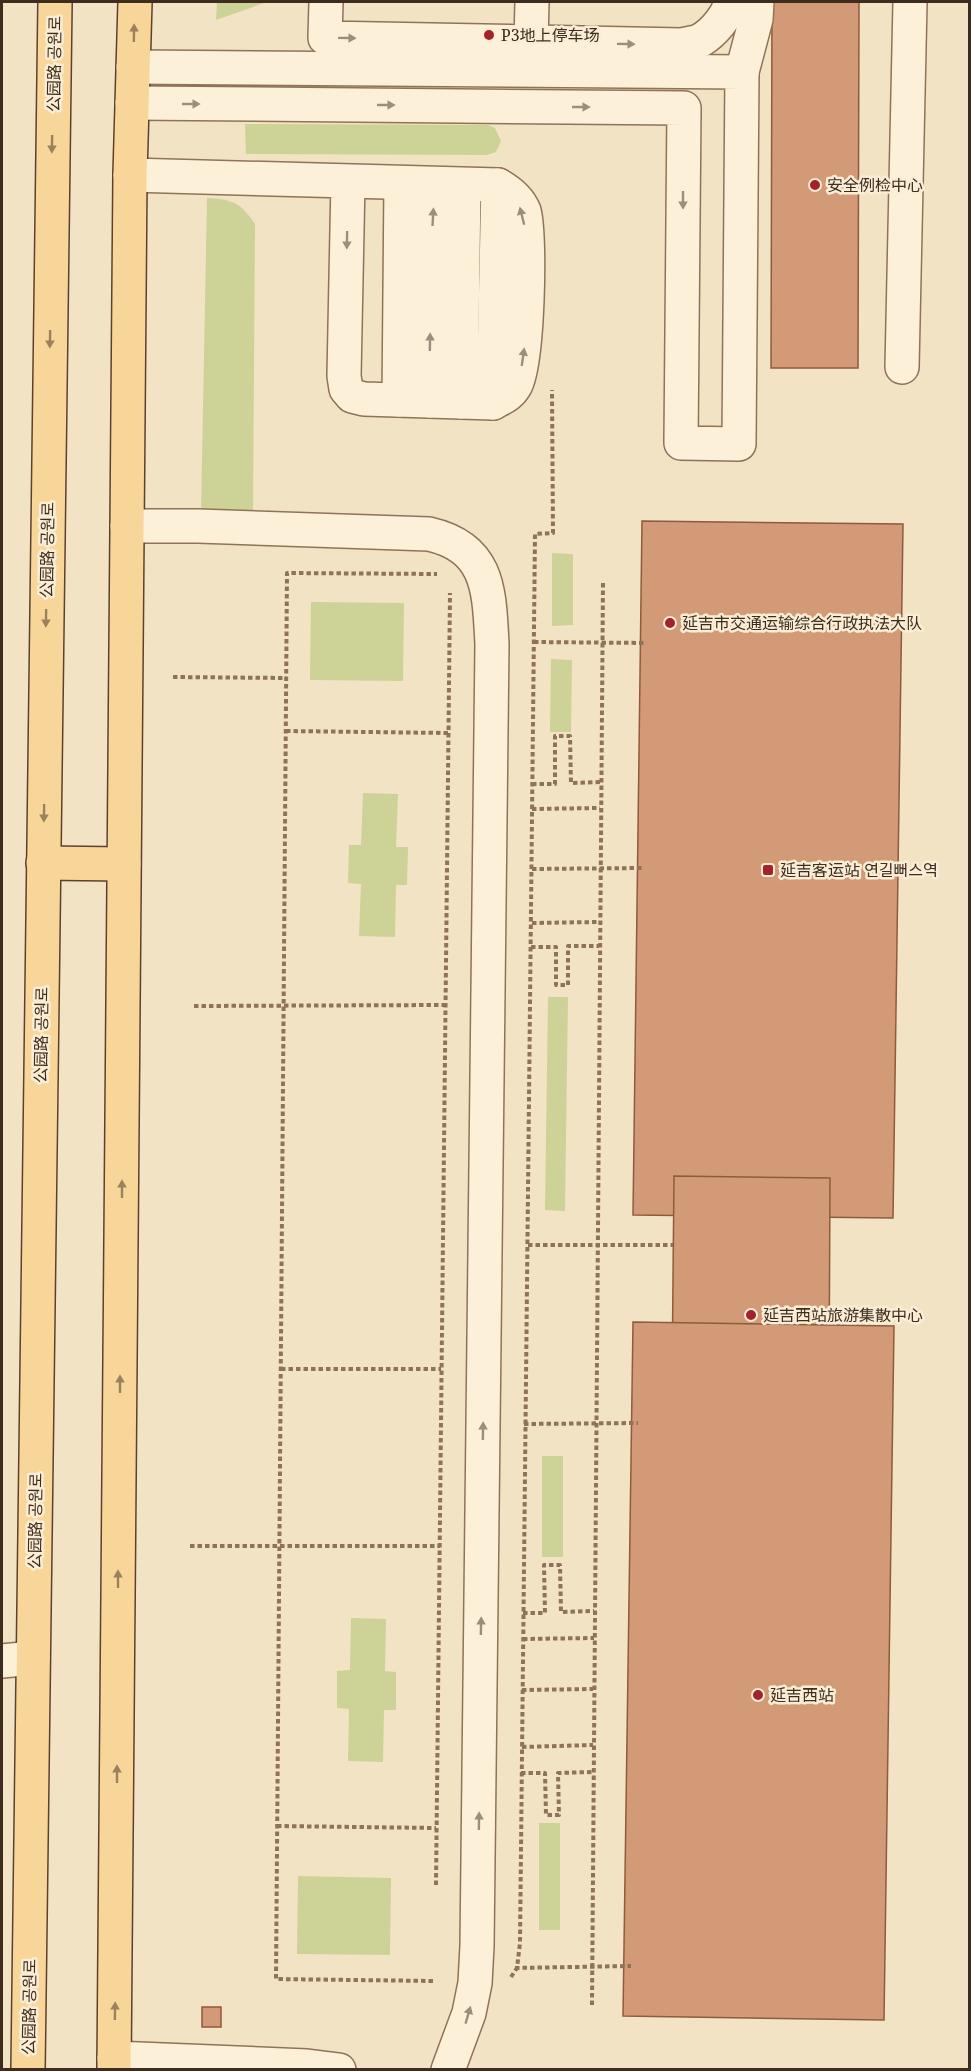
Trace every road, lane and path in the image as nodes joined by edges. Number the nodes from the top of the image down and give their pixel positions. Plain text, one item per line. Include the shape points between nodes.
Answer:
1 (55, 2) edge
2 (135, 2) edge
3 (326, 2) edge
4 (532, 2) edge
5 (730, 2) edge
6 (757, 2) edge
7 (910, 2) edge
8 (531, 42) junction
9 (133, 68) junction
10 (742, 72) junction
11 (132, 103) junction
12 (130, 175) junction
13 (348, 182) junction
14 (400, 183) junction
15 (449, 184) junction
16 (902, 367) dead end
17 (552, 384) dead end
18 (414, 401) junction
19 (477, 402) junction
20 (127, 526) junction
21 (450, 541) junction
22 (450, 574) junction
23 (603, 584) dead end
24 (534, 642) junction
25 (602, 642) junction
26 (646, 643) dead end
27 (173, 677) dead end
28 (286, 678) junction
29 (286, 731) junction
30 (448, 733) junction
31 (601, 783) junction
32 (532, 784) junction
33 (601, 808) junction
34 (532, 809) junction
35 (43, 864) junction
36 (124, 864) junction
37 (600, 868) junction
38 (643, 868) dead end
39 (532, 869) junction
40 (599, 922) junction
41 (531, 923) junction
42 (599, 946) junction
43 (531, 948) junction
44 (283, 1005) junction
45 (445, 1005) junction
46 (194, 1006) dead end
47 (528, 1245) junction
48 (597, 1245) junction
49 (673, 1245) dead end
50 (281, 1369) junction
51 (441, 1369) junction
52 (638, 1423) dead end
53 (524, 1424) junction
54 (596, 1424) junction
55 (190, 1546) dead end
56 (279, 1546) junction
57 (440, 1546) junction
58 (594, 1611) junction
59 (524, 1612) junction
60 (594, 1638) junction
61 (523, 1639) junction
62 (17, 1660) edge
63 (593, 1689) junction
64 (522, 1690) junction
65 (593, 1745) junction
66 (522, 1748) junction
67 (592, 1772) junction
68 (521, 1773) junction
69 (277, 1826) junction
70 (436, 1828) junction
71 (436, 1885) dead end
72 (631, 1966) dead end
73 (591, 1967) junction
74 (518, 1968) junction
75 (510, 1969) dead end
76 (509, 1980) dead end
77 (433, 1981) dead end
78 (592, 2005) dead end
79 (114, 2064) edge
80 (28, 2070) edge
81 (339, 2070) edge
82 (448, 2070) edge

1 -> 35 main road, 公园路 공원로
9 -> 2 main road
3 -> 8 lane via 325,38
4 - 8 lane
8 -> 5 lane via 682,45 700,41 708,34 730,9
6 - 10 lane
7 - 16 lane
9 - 10 lane
9 - 11 main road
11 -> 10 lane via 684,108 681,443 739,444
11 - 12 main road
12 - 13 lane
12 - 20 main road
13 - 14 lane
13 -> 18 lane via 346,389 352,396 364,399
14 - 15 lane
14 - 18 lane
18 -> 15 lane via 431,250
15 - 19 lane
19 -> 15 lane via 498,186
17 - 24 path via 552,533 535,534
18 - 19 lane
20 - 21 lane via 411,533
20 - 36 main road
21 - 22 path
82 -> 21 lane via 469,2013 477,1946 492,644 487,586 480,568 458,544
22 - 28 path via 287,573
22 - 30 path
23 - 25 path
24 - 25 path
24 - 32 path
25 - 26 path
25 - 31 path
27 - 28 path
28 - 29 path
29 - 30 path
29 - 44 path
30 - 45 path
31 - 32 path via 571,783 570,736 555,736 555,784
31 - 33 path
32 - 34 path
33 - 34 path
33 - 37 path
34 - 39 path
35 - 36 main road
35 - 62 main road, 公园路 공원로
79 -> 36 main road
37 - 38 path
37 - 39 path
37 - 40 path
39 - 41 path
40 - 41 path
40 - 42 path
41 - 43 path
42 - 43 path via 568,946 568,985 556,985 556,947
42 - 48 path
43 - 47 path
44 - 45 path
44 - 46 path
44 - 50 path
45 - 51 path
47 - 48 path
47 - 53 path
48 - 49 path
48 - 54 path
50 - 51 path
50 - 56 path
51 - 57 path
52 - 54 path
53 - 54 path
53 - 59 path
54 - 58 path
55 - 56 path
56 - 57 path
56 - 69 path
57 - 70 path
58 - 59 path via 561,1612 560,1565 544,1565 545,1613
58 - 60 path
59 - 61 path
60 - 61 path
60 - 63 path
61 - 64 path
62 - 80 main road, 公园路 공원로
63 - 64 path
63 - 65 path
64 - 66 path
65 - 66 path
65 - 67 path
66 - 68 path
67 - 68 path via 558,1773 559,1815 546,1815 545,1773
67 - 73 path
68 - 74 path
69 - 70 path
69 - 77 path via 276,1979
70 - 71 path
72 - 73 path
73 - 74 path
73 - 78 path
74 - 75 path
74 - 76 path
79 - 81 lane via 307,2066

